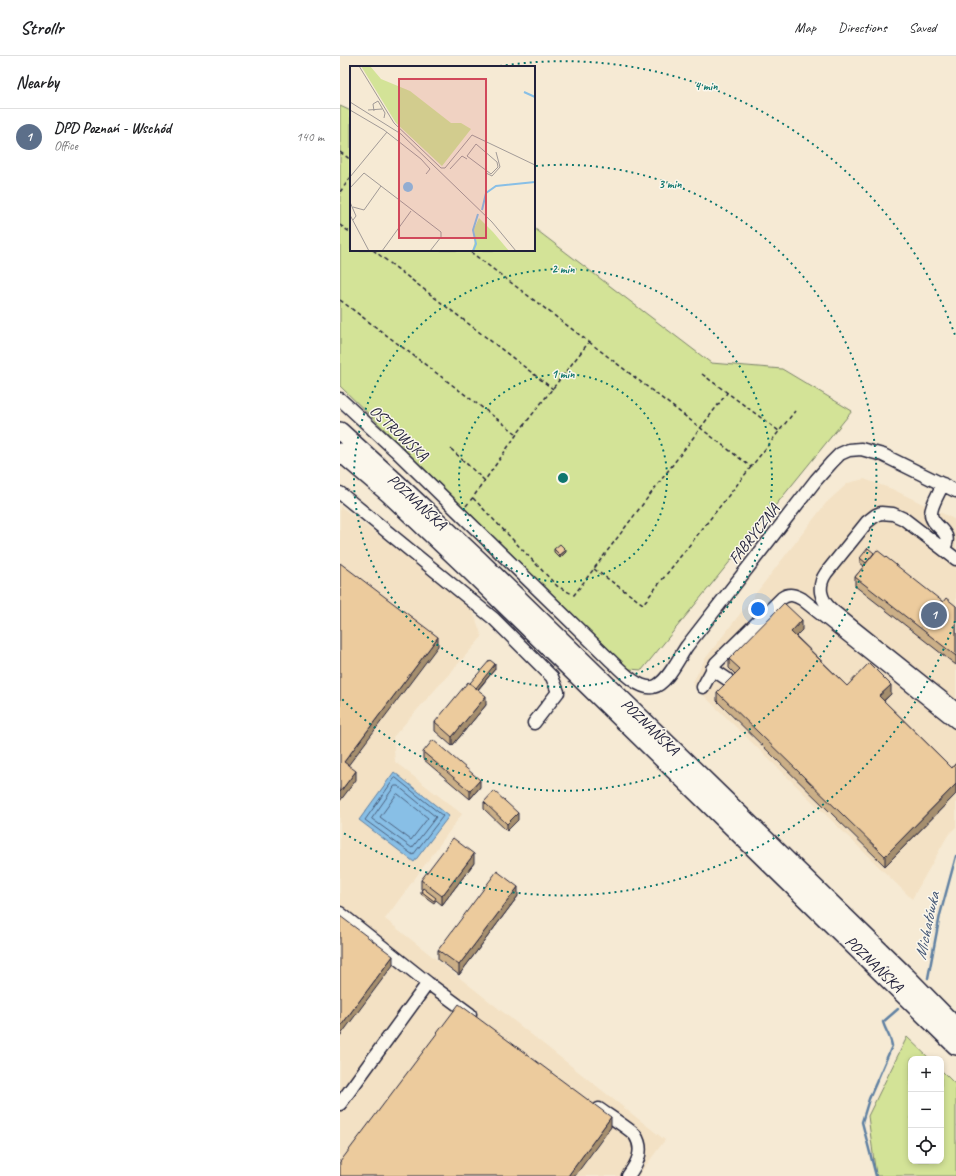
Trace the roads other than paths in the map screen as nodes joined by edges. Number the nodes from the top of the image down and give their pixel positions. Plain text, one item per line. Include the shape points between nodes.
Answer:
1 (340, 399) edge
2 (340, 431) edge
3 (340, 452) edge
4 (944, 484) junction
5 (956, 491) edge
6 (340, 493) edge
7 (943, 550) junction
8 (956, 559) edge
9 (606, 656) joint
10 (712, 669) junction
11 (727, 679) dead end
12 (703, 687) dead end
13 (956, 709) edge
14 (956, 722) edge
15 (534, 723) dead end
16 (340, 913) edge
17 (428, 983) junction
18 (478, 1020) edge
19 (956, 1027) edge
20 (956, 1046) edge
21 (591, 1103) edge
22 (340, 1104) edge
23 (628, 1176) edge

1 - 9 street, OSTROWSKA
2 - 19 highway, POZNAŃSKA via 484,565
3 - 20 highway, POZNAŃSKA via 473,573
4 - 5 street, FABRYCZNA
4 - 7 street via 931,515 946,536 947,543
4 - 9 street, FABRYCZNA via 873,452 855,449 845,452 816,480 684,650 664,681 656,686 644,687
6 - 15 street via 494,619 552,677 558,692
7 - 8 street
7 - 13 street via 898,516 887,512 876,515 867,522 826,573 821,582 820,592 832,610
10 - 11 street
10 - 12 street
10 - 14 street via 719,659 782,598 795,595
16 - 17 street
17 - 18 street
17 - 22 street
21 - 23 street via 635,1135 639,1152 638,1161

